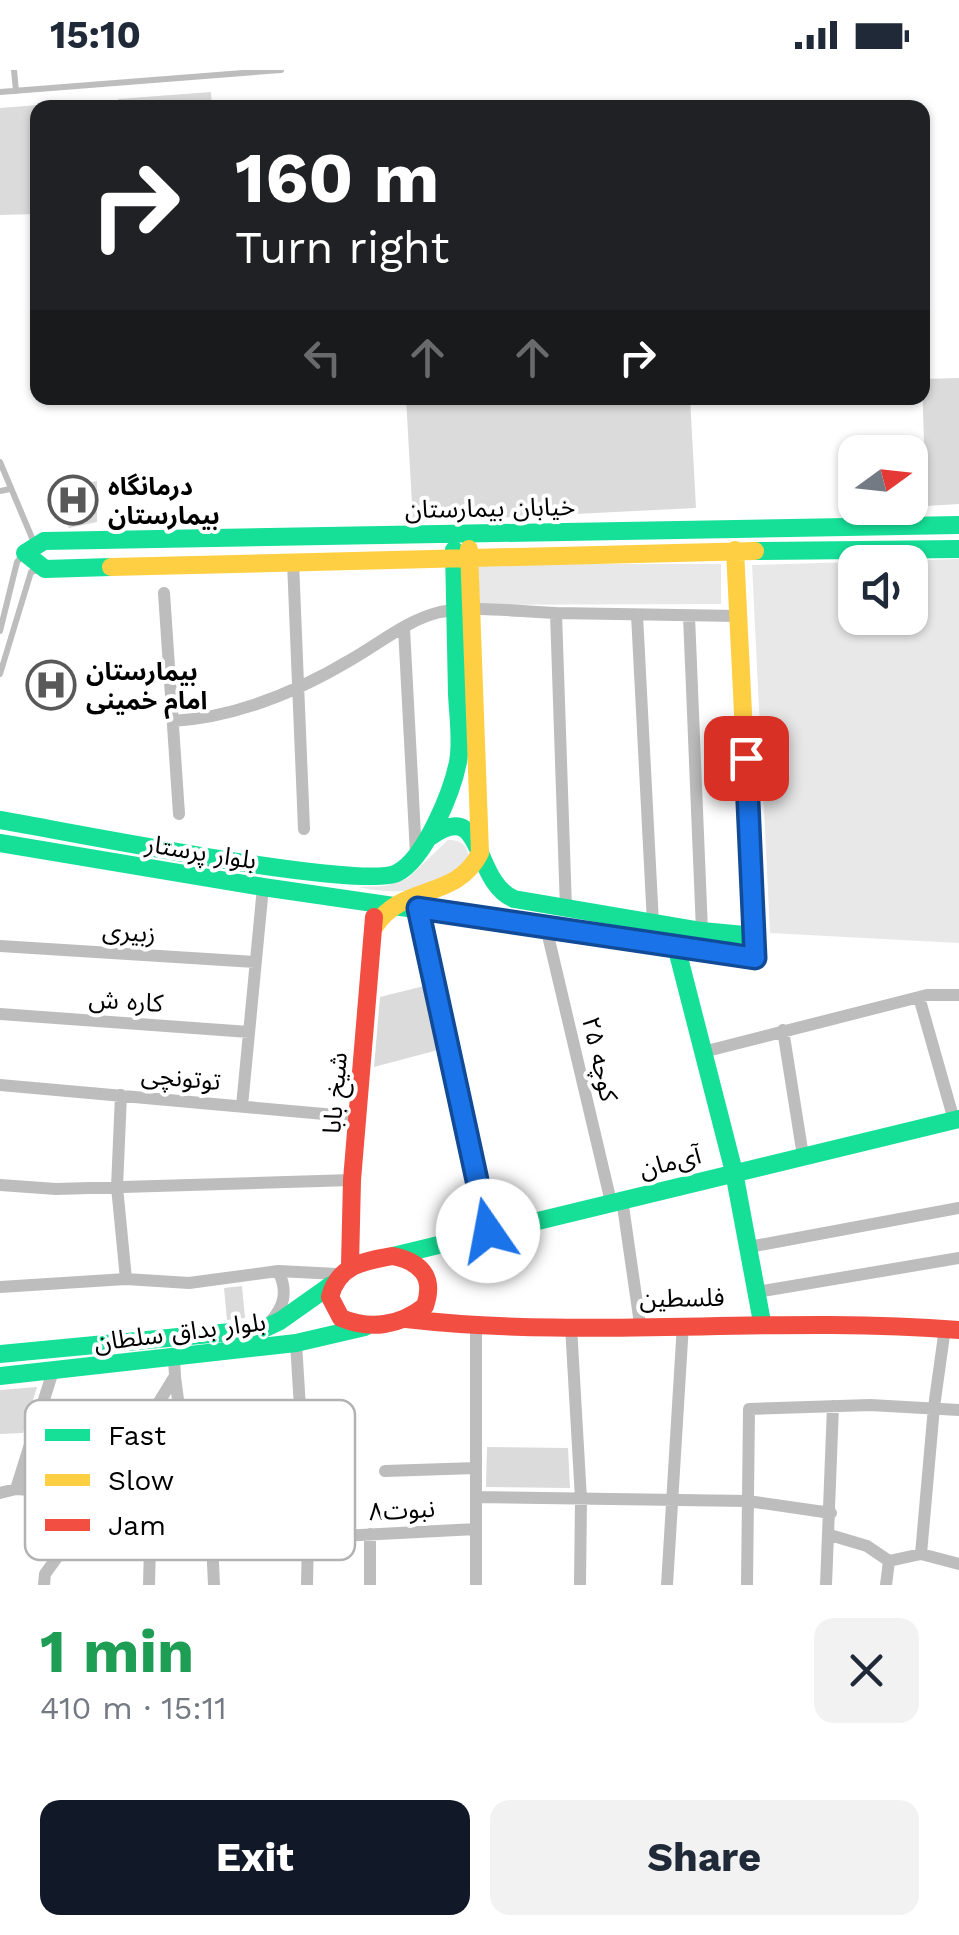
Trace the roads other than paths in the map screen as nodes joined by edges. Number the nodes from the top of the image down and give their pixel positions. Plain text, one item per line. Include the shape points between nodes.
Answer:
1 (14, 70) edge
2 (281, 70) edge
3 (16, 91) junction
4 (0, 92) edge
5 (0, 462) edge
6 (10, 489) junction
7 (0, 490) edge
8 (959, 524) edge
9 (883, 526) junction
10 (461, 534) junction
11 (124, 540) junction
12 (883, 545) edge
13 (30, 549) junction
14 (928, 549) edge
15 (959, 549) edge
16 (736, 550) junction
17 (838, 550) edge
18 (461, 557) junction
19 (292, 562) junction
20 (124, 566) junction
21 (46, 569) junction
22 (164, 593) dead end
23 (463, 611) junction
24 (556, 613) junction
25 (637, 616) junction
26 (688, 616) junction
27 (739, 616) junction
28 (404, 628) junction
29 (0, 631) edge
30 (0, 674) edge
31 (296, 688) junction
32 (173, 721) junction
33 (450, 792) junction
34 (478, 800) junction
35 (179, 814) dead end
36 (0, 820) edge
37 (304, 829) dead end
38 (0, 843) edge
39 (421, 848) junction
40 (480, 853) junction
41 (263, 888) junction
42 (354, 898) junction
43 (394, 904) junction
44 (418, 908) junction
45 (566, 909) junction
46 (652, 923) junction
47 (375, 926) junction
48 (546, 927) junction
49 (702, 931) junction
50 (676, 936) junction
51 (756, 936) junction
52 (0, 946) edge
53 (256, 962) junction
54 (959, 995) edge
55 (918, 997) junction
56 (0, 1014) edge
57 (783, 1030) junction
58 (249, 1032) junction
59 (703, 1052) junction
60 (0, 1084) edge
61 (121, 1095) junction
62 (242, 1106) junction
63 (358, 1117) junction
64 (956, 1120) edge
65 (803, 1156) junction
66 (734, 1172) junction
67 (352, 1180) junction
68 (0, 1185) edge
69 (117, 1186) junction
70 (616, 1200) junction
71 (959, 1208) edge
72 (488, 1231) junction
73 (749, 1247) junction
74 (393, 1256) junction
75 (959, 1258) edge
76 (278, 1271) junction
77 (339, 1275) junction
78 (126, 1279) junction
79 (0, 1287) edge
80 (757, 1292) junction
81 (406, 1319) junction
82 (762, 1322) junction
83 (640, 1324) junction
84 (683, 1324) junction
85 (571, 1326) junction
86 (364, 1327) junction
87 (476, 1327) junction
88 (263, 1329) junction
89 (952, 1329) edge
90 (296, 1343) junction
91 (0, 1354) edge
92 (174, 1367) junction
93 (53, 1371) junction
94 (0, 1376) edge
95 (44, 1400) edge
96 (155, 1400) edge
97 (180, 1400) edge
98 (300, 1400) edge
99 (833, 1406) junction
100 (934, 1407) junction
101 (959, 1410) edge
102 (25, 1460) edge
103 (476, 1468) junction
104 (385, 1471) dead end
105 (16, 1489) junction
106 (25, 1490) edge
107 (0, 1493) edge
108 (476, 1497) junction
109 (581, 1499) junction
110 (670, 1500) junction
111 (748, 1501) junction
112 (831, 1513) junction
113 (476, 1528) junction
114 (370, 1534) junction
115 (355, 1535) edge
116 (830, 1535) junction
117 (921, 1554) junction
118 (55, 1560) edge
119 (150, 1560) edge
120 (208, 1560) edge
121 (308, 1560) edge
122 (889, 1561) junction
123 (959, 1564) edge
124 (44, 1585) edge
125 (149, 1585) edge
126 (214, 1585) edge
127 (307, 1585) edge
128 (370, 1585) edge
129 (476, 1585) edge
130 (580, 1585) edge
131 (667, 1585) edge
132 (747, 1585) edge
133 (826, 1585) edge
134 (886, 1585) edge

1 - 3 lane
2 - 3 lane
3 - 4 lane
5 - 6 lane
6 - 7 lane
6 - 13 lane
8 - 9 street, خیابان بیمارستان
9 - 10 street, خیابان بیمارستان
9 - 12 street
10 - 11 street, خیابان بیمارستان
10 - 18 street
11 - 13 street, خیابان بیمارستان via 44,541
11 - 20 street
13 - 21 street
13 - 29 lane via 17,562
14 - 15 street
16 - 17 street
16 - 18 street
16 - 27 street
18 - 19 street
18 - 23 street
19 - 20 street
19 - 31 street
20 - 21 street
21 - 30 lane via 31,572
22 - 32 street
23 - 24 street
23 - 28 street
23 - 33 street via 460,739
23 - 34 street
24 - 25 street
24 - 45 street
25 - 26 street
25 - 46 street
26 - 27 street
26 - 49 street
27 - 51 street
28 - 31 street
28 - 39 street
31 - 32 street via 238,712
31 - 37 street
32 - 35 street
33 - 34 street via 461,810
33 - 39 street
34 - 40 street
36 - 39 street via 364,878 394,875
38 - 41 street, بلوار پرستار
39 - 40 street via 440,828 459,826 474,836
40 - 43 street via 458,881
40 - 45 street via 502,894
41 - 42 street, بلوار پرستار
41 - 53 street
42 - 43 street, بلوار پرستار
42 - 47 street via 370,907
43 - 44 street, بلوار پرستار
43 - 47 street
44 - 48 street, بلوار پرستار
44 - 72 street
45 - 46 street
46 - 50 street
47 - 63 street, شیخ بابا
48 - 50 street, بلوار پرستار
48 - 70 street, کوچه ۲۵
49 - 50 street
49 - 51 street
50 - 51 street via 755,958
50 - 59 street
52 - 53 street, زبیری
53 - 58 street
54 - 55 street
55 - 57 street
55 - 64 street
56 - 58 street, کاره ش
57 - 59 street
57 - 65 street
58 - 62 street
59 - 66 street
60 - 61 street, توتونچی
61 - 62 street, توتونچی
61 - 69 street
62 - 63 street, توتونچی
63 - 67 street, شیخ بابا
64 - 65 street, آی‌مان
65 - 66 street, آی‌مان
66 - 70 street, آی‌مان
66 - 73 street
67 - 69 street
67 - 77 street, شیخ بابا
68 - 69 street
69 - 78 street
70 - 72 street, آی‌مان
70 - 83 street, کوچه ۲۵
71 - 73 street
72 - 74 street, آی‌مان
73 - 80 street
74 - 77 street
74 - 81 street via 419,1263 430,1283 425,1306
75 - 80 street
76 - 77 street
76 - 78 street via 190,1282
76 - 88 street via 286,1291
77 - 86 street via 330,1298 334,1309
77 - 88 street
78 - 79 street
80 - 82 street
81 - 86 street
81 - 87 street, فلسطین
82 - 84 street, فلسطین
82 - 89 street, فلسطین
83 - 84 street, فلسطین
83 - 85 street, فلسطین
84 - 110 street
85 - 87 street, فلسطین
85 - 109 street
86 - 90 street, بلوار بداق سلطان
87 - 103 street
88 - 91 street
89 - 100 street
90 - 92 street, بلوار بداق سلطان
90 - 98 street
92 - 93 street, بلوار بداق سلطان
92 - 96 street
92 - 97 street
93 - 94 street, بلوار بداق سلطان
93 - 95 street
99 - 100 street
99 - 111 street via 749,1409
99 - 112 street
100 - 101 street
100 - 117 street
102 - 105 street
103 - 104 street
103 - 108 street
105 - 106 street
105 - 107 street
108 - 109 street
108 - 113 street
109 - 110 street
109 - 130 street
110 - 111 street
110 - 131 street
111 - 112 street
111 - 132 street
112 - 116 street
113 - 114 street, نبوت۸
113 - 129 street
114 - 115 street, نبوت۸
114 - 128 street
116 - 122 street
116 - 133 street
117 - 122 street
117 - 123 street
118 - 124 street
119 - 125 street, نبوت۸
120 - 126 street
121 - 127 street
122 - 134 street

